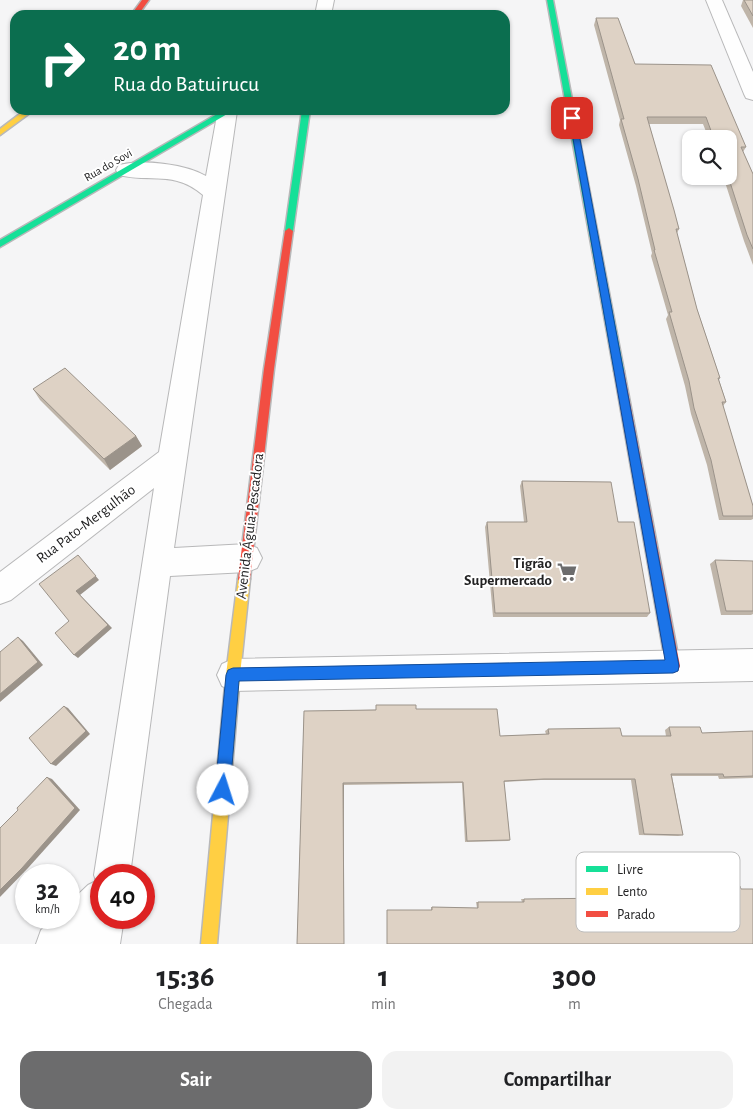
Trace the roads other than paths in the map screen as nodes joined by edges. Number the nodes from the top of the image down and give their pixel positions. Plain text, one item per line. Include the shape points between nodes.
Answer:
1 (146, 0) edge
2 (550, 0) edge
3 (714, 0) edge
4 (138, 10) edge
5 (753, 94) edge
6 (23, 115) edge
7 (222, 115) edge
8 (228, 115) edge
9 (305, 115) edge
10 (0, 133) edge
11 (126, 170) junction
12 (214, 193) junction
13 (0, 244) edge
14 (172, 458) junction
15 (247, 558) junction
16 (157, 563) junction
17 (0, 590) edge
18 (753, 665) edge
19 (673, 666) junction
20 (233, 675) junction
21 (114, 864) edge
22 (90, 909) edge
23 (103, 929) edge
24 (55, 944) edge
25 (101, 944) edge
26 (209, 944) edge

1 - 4 street
2 - 19 street
3 - 5 street
6 - 10 street
7 - 11 street, Rua do Sovi
8 - 12 street
9 - 15 street, Avenida Águia-Pescadora via 269,369
11 - 12 street via 172,172 196,179
11 - 13 street, Rua do Sovi
12 - 14 street
14 - 16 street
14 - 17 street, Rua Pato-Mergulhão
15 - 16 street
15 - 20 street, Avenida Águia-Pescadora
16 - 21 street
18 - 19 street
19 - 20 street
20 - 26 street, Avenida Águia-Pescadora
22 - 24 street
23 - 25 street

